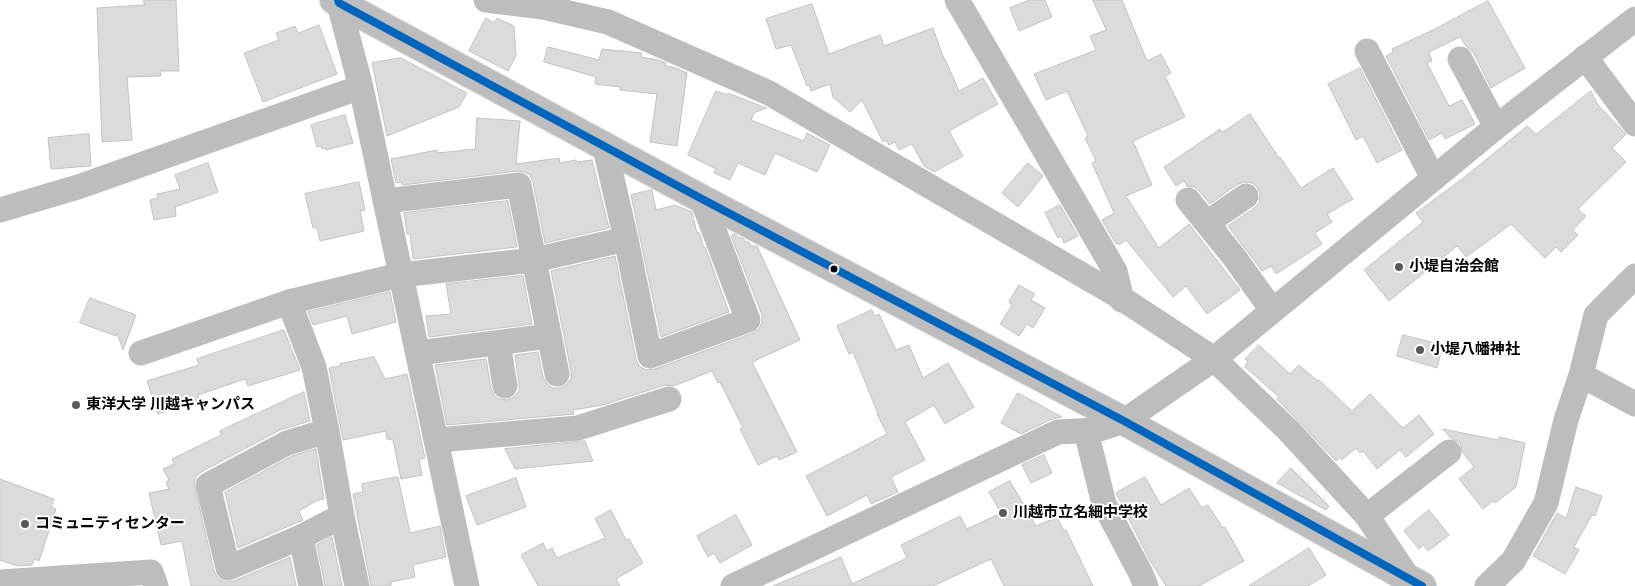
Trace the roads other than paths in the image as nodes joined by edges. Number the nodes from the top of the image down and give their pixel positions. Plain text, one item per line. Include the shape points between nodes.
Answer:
1 (486, 0) edge
2 (957, 0) edge
3 (339, 1) edge
4 (607, 11) edge
5 (1635, 19) edge
6 (1367, 51) dead end
7 (1585, 57) junction
8 (1460, 59) dead end
9 (361, 87) junction
10 (1635, 124) edge
11 (1496, 127) junction
12 (604, 144) junction
13 (1433, 178) junction
14 (1246, 196) dead end
15 (702, 199) junction
16 (1188, 200) dead end
17 (384, 201) junction
18 (0, 210) edge
19 (1207, 223) junction
20 (626, 239) junction
21 (534, 260) junction
22 (400, 275) junction
23 (1635, 276) edge
24 (1122, 300) junction
25 (289, 302) junction
26 (1272, 310) junction
27 (549, 336) junction
28 (498, 343) junction
29 (141, 353) dead end
30 (418, 353) junction
31 (1214, 359) junction
32 (557, 374) dead end
33 (1580, 375) junction
34 (505, 386) dead end
35 (669, 399) dead end
36 (1635, 404) edge
37 (1124, 420) junction
38 (328, 431) junction
39 (1086, 431) junction
40 (437, 440) junction
41 (1450, 452) dead end
42 (342, 516) junction
43 (1367, 516) junction
44 (301, 537) junction
45 (0, 582) edge
46 (1415, 583) edge
47 (156, 586) edge
48 (311, 586) edge
49 (357, 586) edge
50 (468, 586) edge
51 (733, 586) edge
52 (1146, 586) edge
53 (1487, 586) edge

1 - 4 street
2 - 24 street via 1115,271
3 - 9 street
3 - 12 main road
4 - 24 street via 769,93
5 - 7 street
6 - 13 street
7 - 10 street
7 - 11 street
8 - 11 street
9 - 17 street
9 - 18 street
11 - 13 street
12 - 15 main road
12 - 20 street
13 - 26 street
14 - 19 street
15 - 20 street via 748,320 650,356
15 - 37 main road
16 - 19 street
17 - 21 street via 519,185
17 - 22 street
19 - 26 street
20 - 21 street
21 - 22 street
21 - 27 street
22 - 25 street
22 - 30 street
23 - 33 street via 1596,315
24 - 31 street
25 - 29 street
25 - 38 street via 314,368
26 - 31 street
27 - 28 street
27 - 32 street
28 - 30 street
28 - 34 street
30 - 40 street
31 - 37 street
31 - 43 street via 1289,431
33 - 36 street
33 - 53 street via 1546,503 1513,561
35 - 40 street via 578,428
37 - 39 street
37 - 46 main road
38 - 42 street
38 - 44 street via 287,443 208,485 228,568
39 - 51 street via 1058,432
39 - 52 street via 1104,504
40 - 50 street
41 - 43 street
42 - 44 street
42 - 49 street
43 - 46 street
44 - 48 street
45 - 47 street via 151,572

